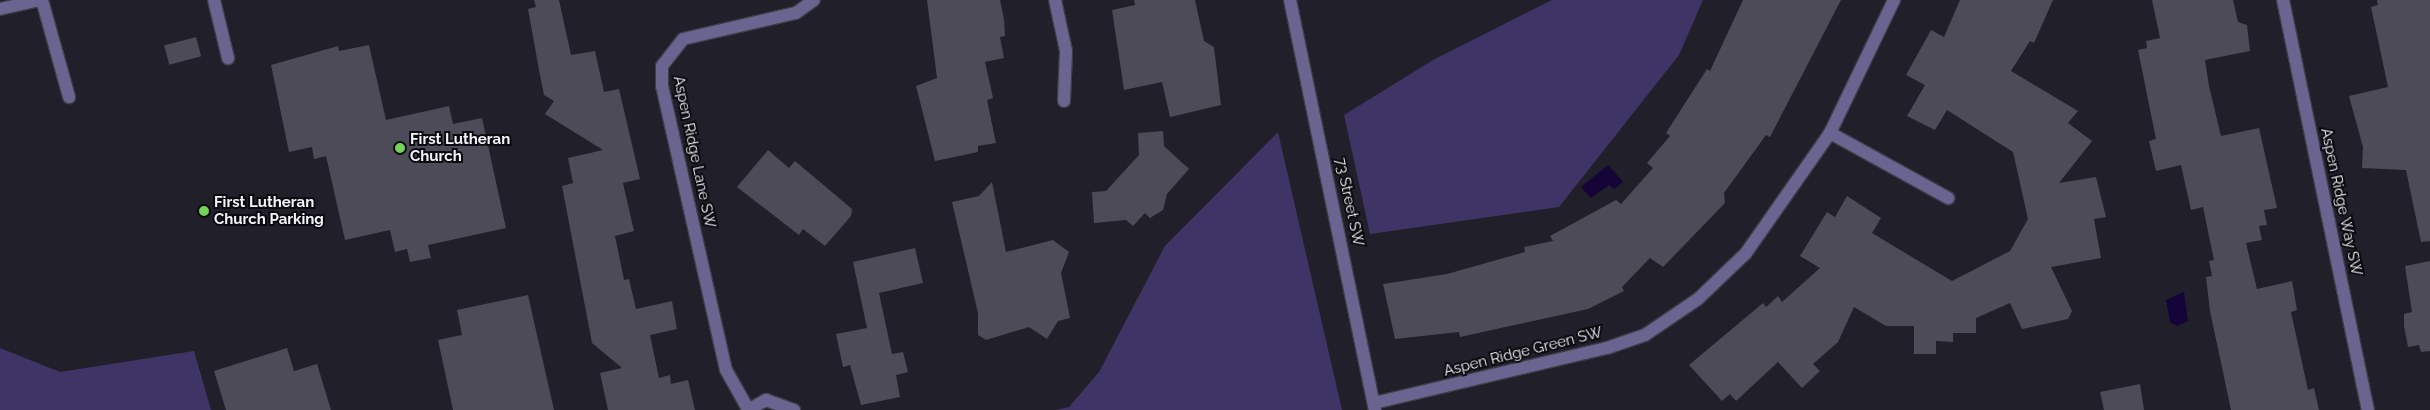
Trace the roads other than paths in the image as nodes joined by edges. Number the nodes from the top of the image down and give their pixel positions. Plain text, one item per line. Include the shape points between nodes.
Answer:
1 (41, 0) edge
2 (214, 0) edge
3 (814, 0) edge
4 (1055, 0) edge
5 (1290, 0) edge
6 (1894, 0) edge
7 (2283, 0) edge
8 (0, 9) edge
9 (228, 58) dead end
10 (69, 97) dead end
11 (1064, 101) dead end
12 (1830, 133) junction
13 (1948, 198) dead end
14 (1375, 407) edge
15 (748, 410) edge
16 (794, 410) edge
17 (2368, 410) edge

1 - 8 street
1 - 10 street
2 - 9 street
3 - 15 street, Aspen Ridge Lane SW via 796,13 683,39 673,46 662,66 662,86 726,370
4 - 11 street via 1066,51
5 - 14 street, 73 Street SW
6 - 12 street, Aspen Ridge Green SW
7 - 17 street, Aspen Ridge Way SW
12 - 13 street
12 - 14 street, Aspen Ridge Green SW via 1746,253 1698,299 1645,335 1566,361
15 - 16 street, Aspen Ridge Lane SW via 776,400

